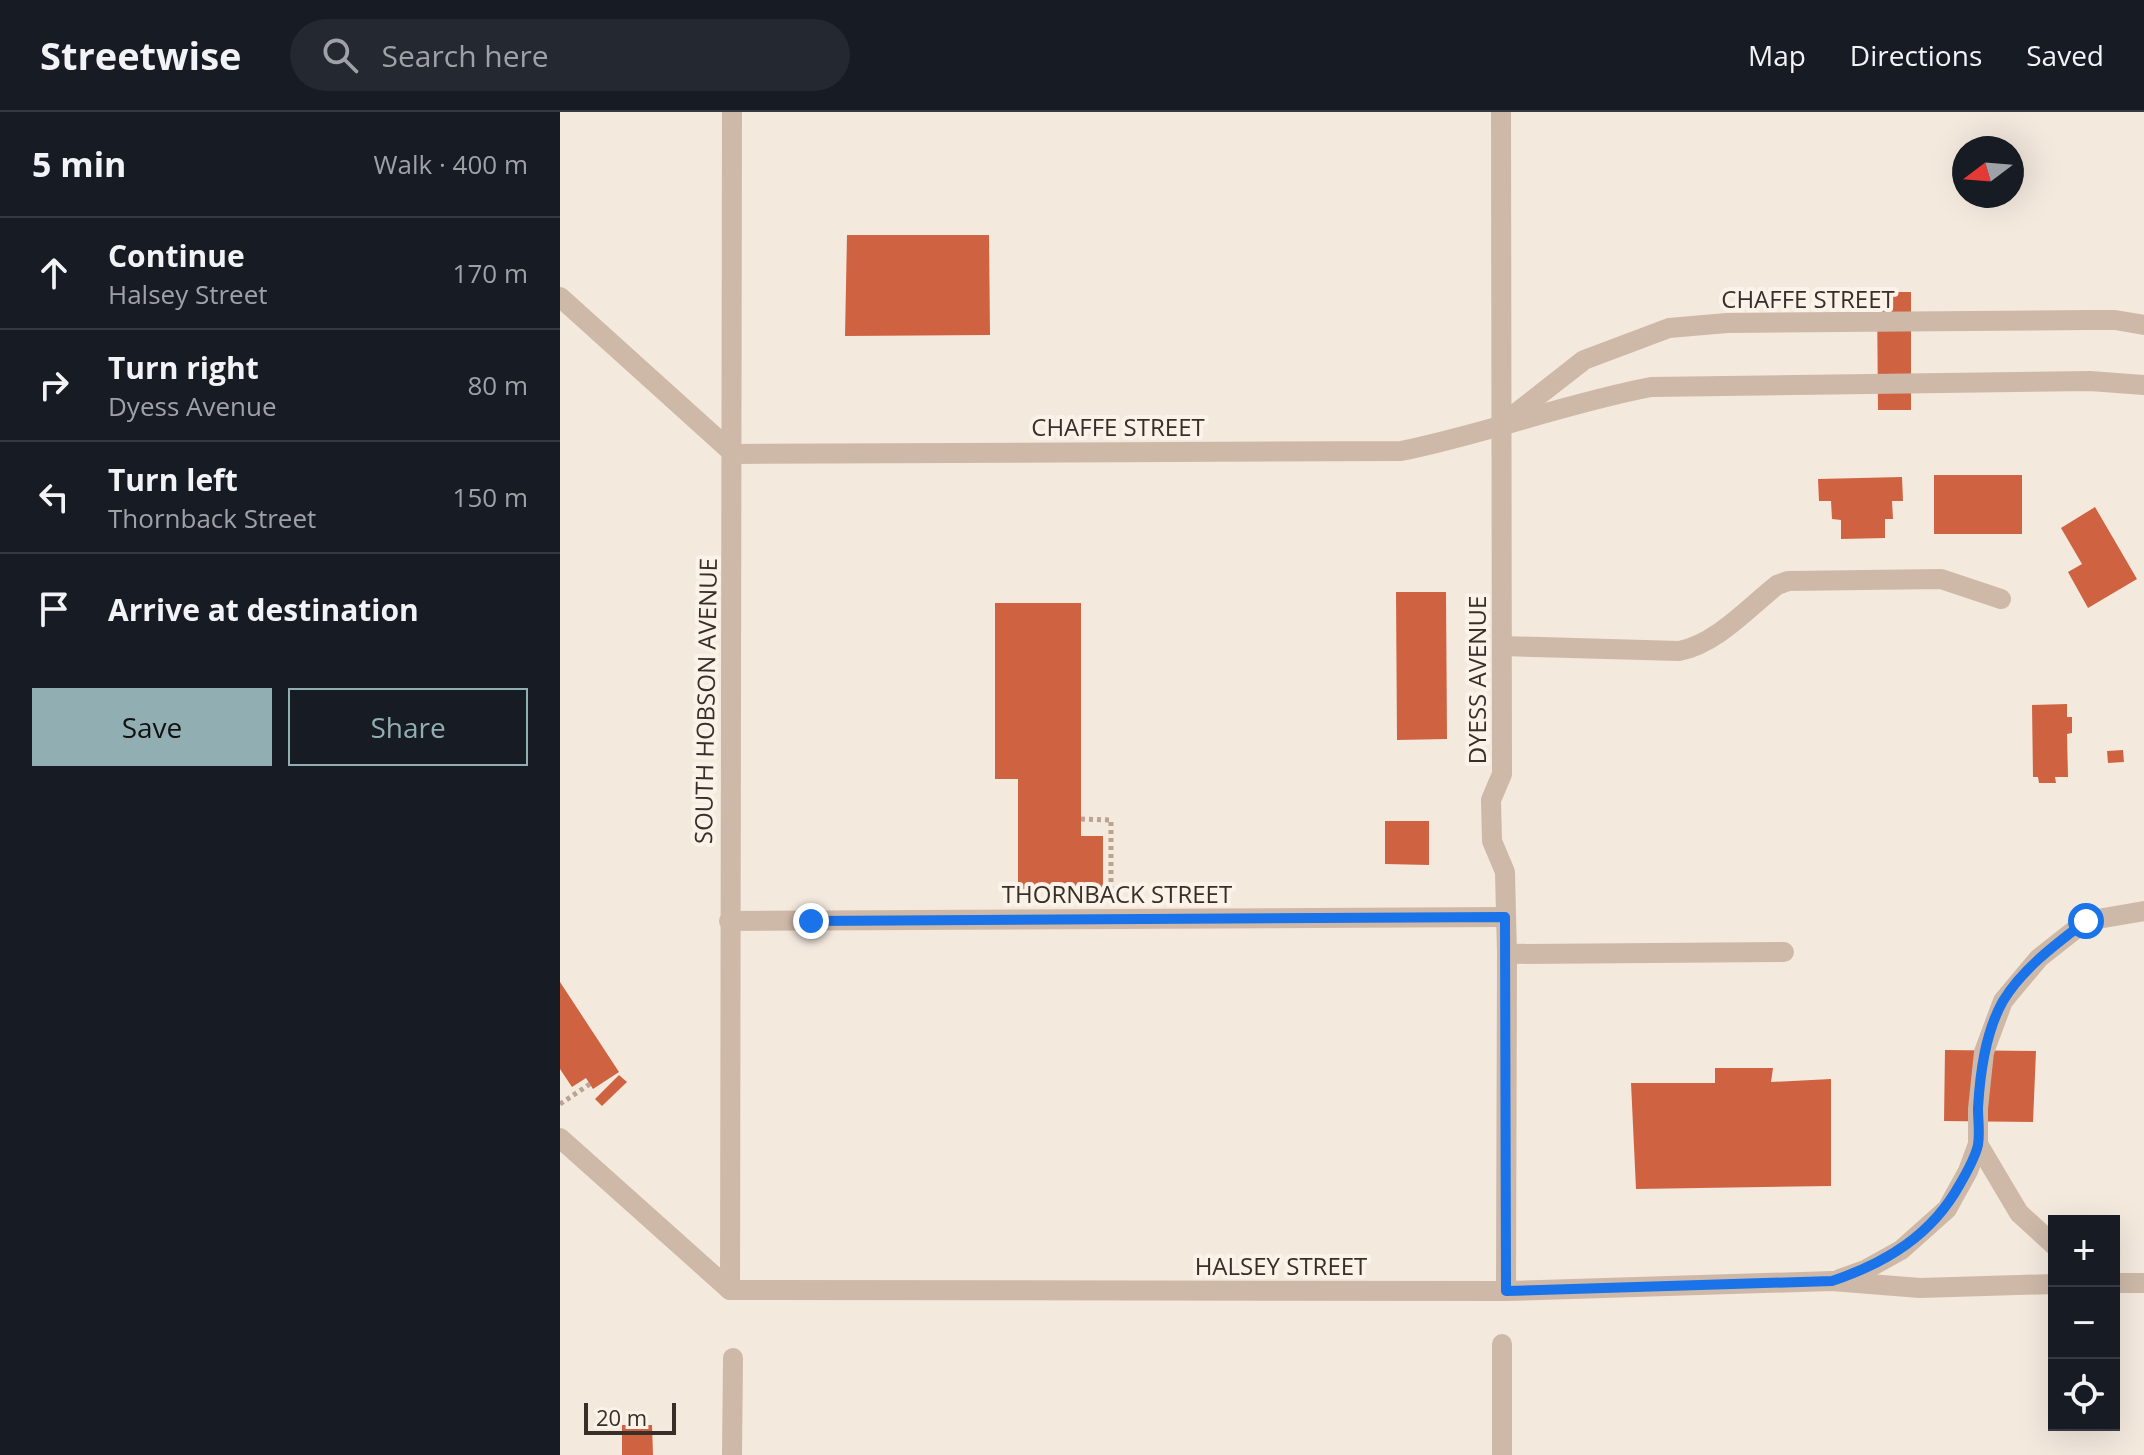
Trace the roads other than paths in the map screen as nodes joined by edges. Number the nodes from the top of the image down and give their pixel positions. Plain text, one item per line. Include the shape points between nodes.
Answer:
1 (732, 112) edge
2 (1501, 112) edge
3 (560, 297) edge
4 (2144, 325) edge
5 (2144, 385) edge
6 (1500, 426) junction
7 (734, 454) junction
8 (2001, 599) dead end
9 (1502, 646) junction
10 (2144, 911) edge
11 (1505, 917) junction
12 (729, 921) junction
13 (1784, 952) dead end
14 (1507, 954) junction
15 (560, 1138) edge
16 (1978, 1144) junction
17 (2048, 1240) edge
18 (1832, 1281) junction
19 (2120, 1283) edge
20 (2144, 1283) edge
21 (2048, 1284) edge
22 (730, 1290) junction
23 (1506, 1291) junction
24 (1502, 1344) dead end
25 (733, 1358) dead end
26 (732, 1455) edge
27 (1502, 1455) edge

1 - 7 street, SOUTH HOBSON AVENUE
2 - 6 street, DYESS AVENUE
3 - 7 street
4 - 6 street, CHAFFE STREET via 2089,320 1669,328 1584,360
5 - 6 street, CHAFFE STREET via 2090,381 1651,387
6 - 7 street, CHAFFE STREET via 1401,451
6 - 9 street, DYESS AVENUE
7 - 12 street, SOUTH HOBSON AVENUE
8 - 9 street via 1941,579 1788,581 1695,648
9 - 11 street, DYESS AVENUE via 1502,774 1491,800 1492,841 1505,872
10 - 16 street, HALSEY STREET via 2086,921 2039,958 2003,1001 1984,1052
11 - 12 street, THORNBACK STREET
11 - 14 street, DYESS AVENUE
12 - 22 street, SOUTH HOBSON AVENUE
13 - 14 street
14 - 23 street, DYESS AVENUE
15 - 22 street
16 - 17 street via 2019,1213
16 - 18 street, HALSEY STREET via 1947,1209 1901,1250
18 - 21 street, HALSEY STREET via 1920,1288
18 - 23 street, HALSEY STREET
19 - 20 street
22 - 23 street, HALSEY STREET
24 - 27 street
25 - 26 street

